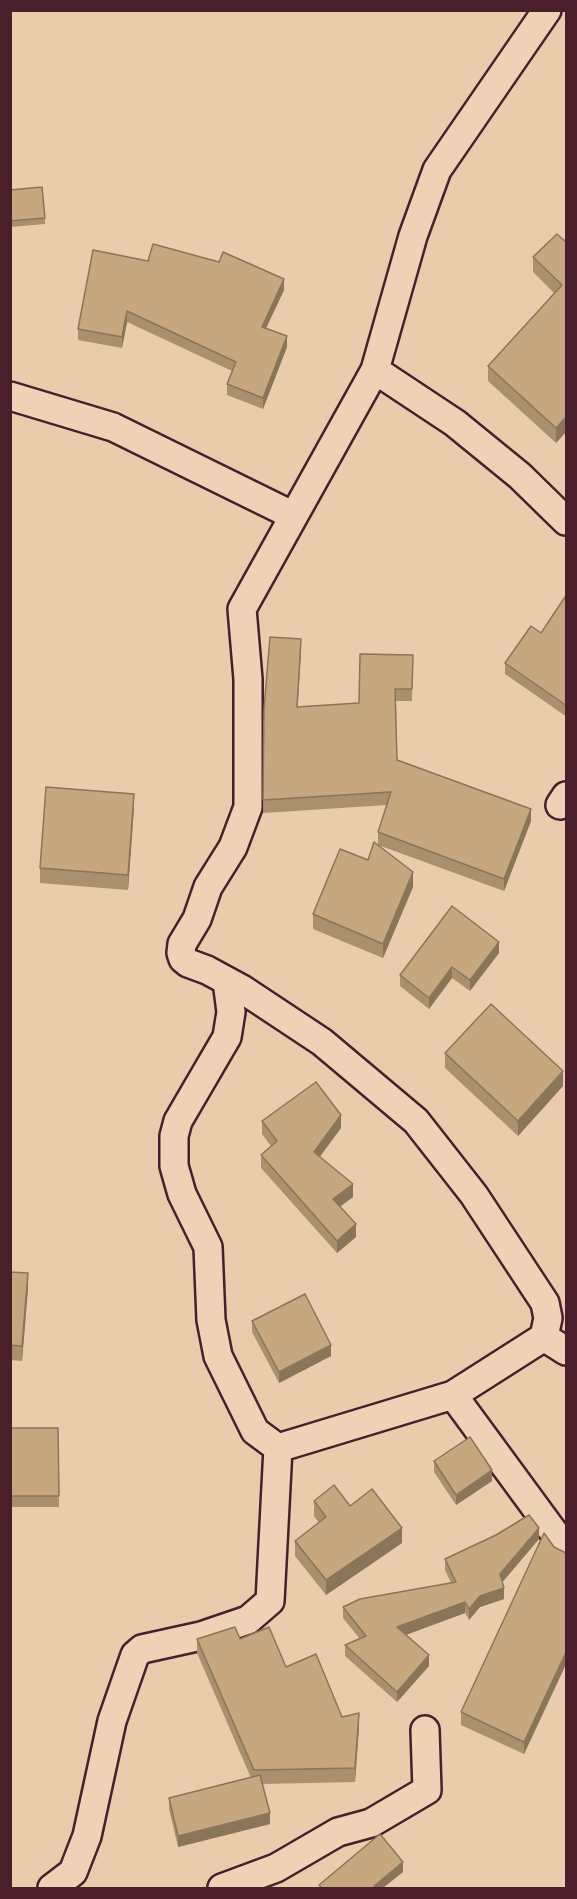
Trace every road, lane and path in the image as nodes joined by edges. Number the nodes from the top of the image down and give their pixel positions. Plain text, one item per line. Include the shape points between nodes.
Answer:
1 (547, 10) edge
2 (375, 370) junction
3 (10, 396) edge
4 (292, 515) junction
5 (567, 521) edge
6 (227, 981) junction
7 (544, 1336) junction
8 (567, 1351) edge
9 (453, 1395) junction
10 (278, 1448) junction
11 (567, 1549) edge
12 (425, 1730) dead end
13 (55, 1888) edge
14 (222, 1888) edge

1 - 2 street via 437,170 413,236
2 - 4 street
2 - 5 street via 455,423
3 - 4 street via 113,427
4 - 6 street via 242,609 248,679 248,807 233,847 208,887 197,919 182,944 183,959
6 - 7 street via 322,1042 416,1121 474,1195 545,1303 548,1318
6 - 10 street via 231,1012 227,1036 178,1121 174,1166 182,1194 208,1247 210,1320 218,1356 255,1431
7 - 8 street
7 - 9 street
9 - 10 street
9 - 11 street
10 - 13 street via 270,1601 248,1620 201,1636 142,1649 135,1655 112,1721 87,1836 73,1872
12 - 14 street via 427,1790 371,1823 338,1832 276,1868

